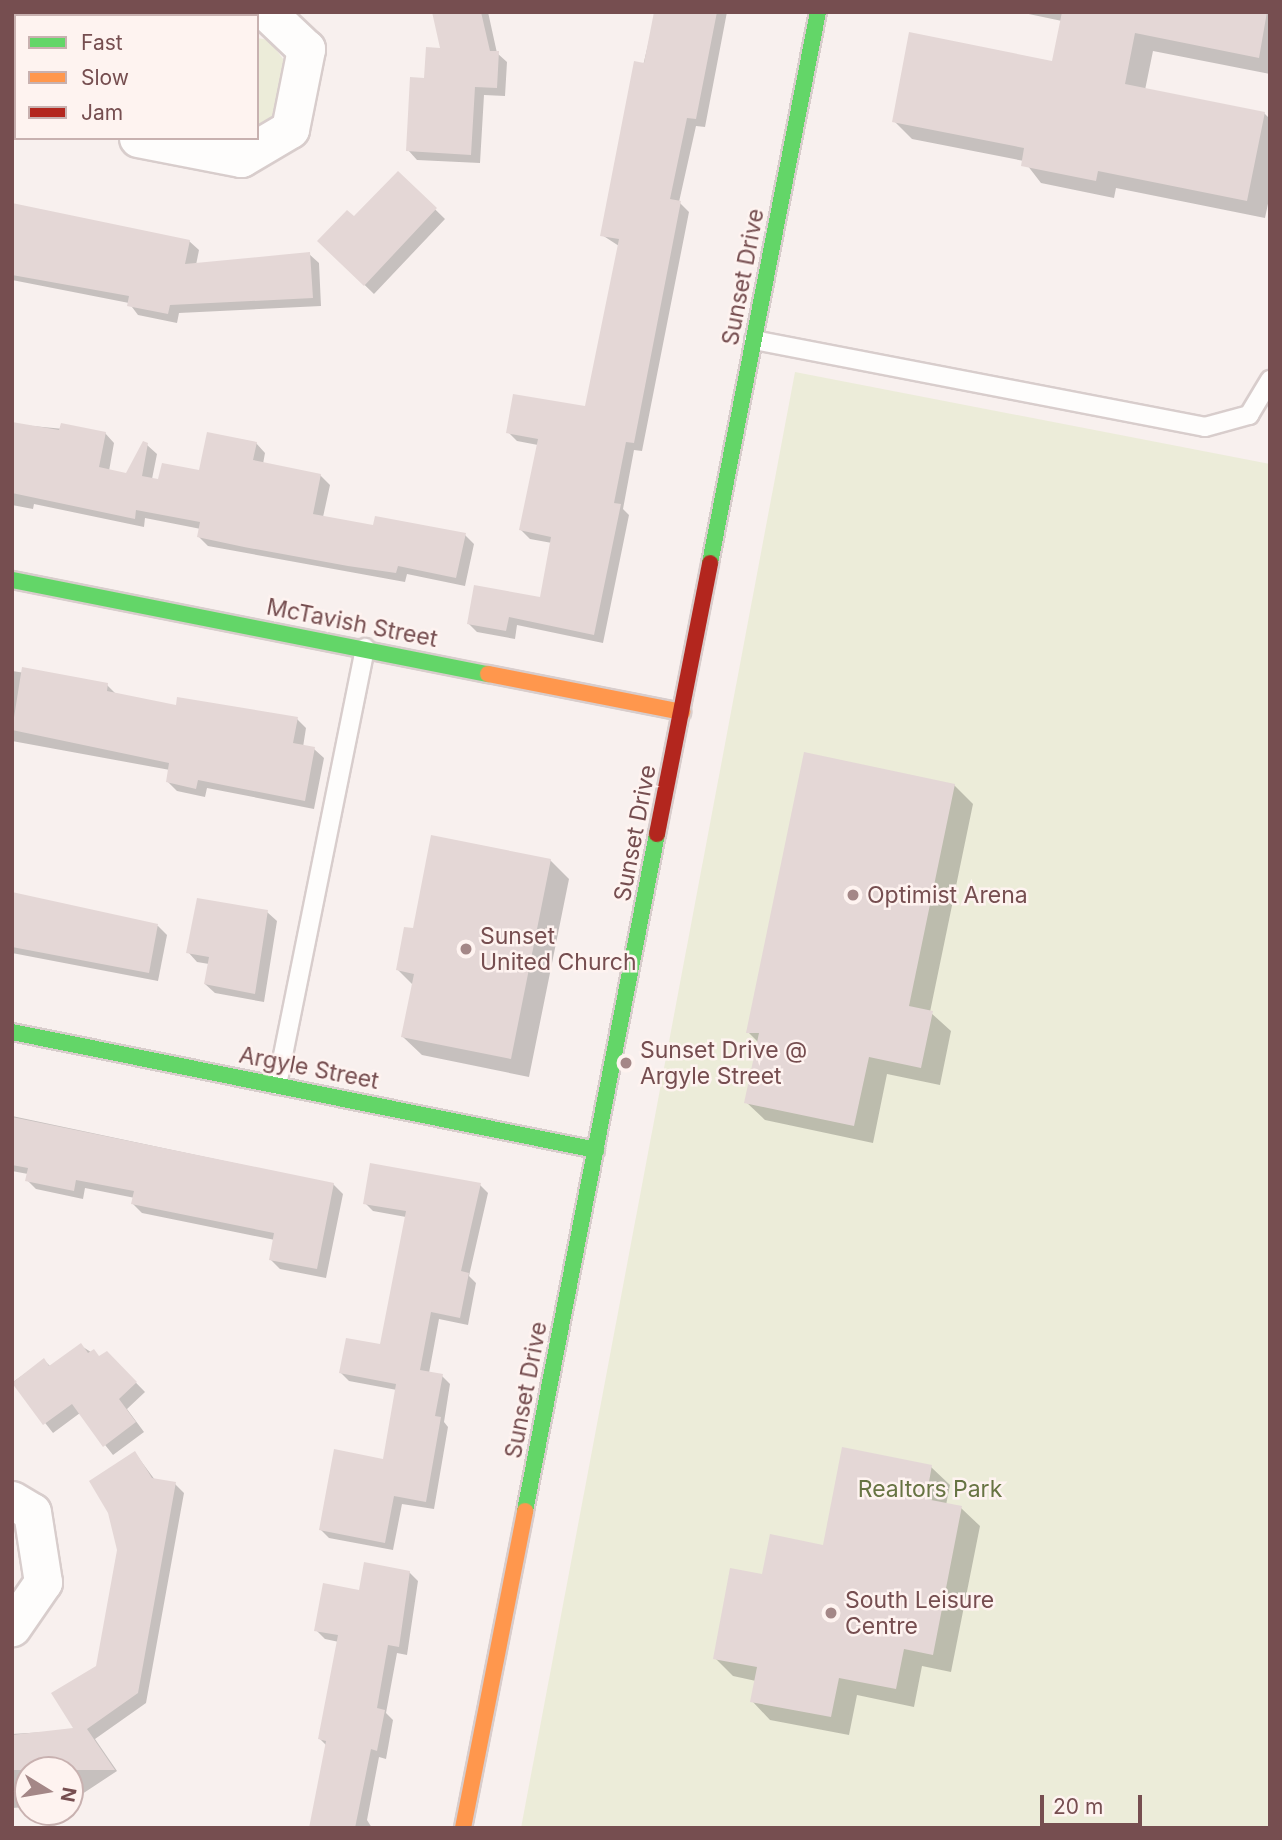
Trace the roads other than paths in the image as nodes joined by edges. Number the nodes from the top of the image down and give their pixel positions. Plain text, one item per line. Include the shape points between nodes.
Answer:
1 (267, 12) edge
2 (818, 12) edge
3 (148, 140) edge
4 (754, 340) junction
5 (1270, 380) edge
6 (12, 580) edge
7 (365, 648) junction
8 (682, 712) junction
9 (12, 1032) edge
10 (277, 1085) junction
11 (596, 1150) junction
12 (12, 1500) edge
13 (12, 1627) edge
14 (463, 1828) edge

1 - 3 street via 306,50 290,129 241,158
2 - 4 street, Sunset Drive
4 - 5 lane via 1205,427 1249,415
4 - 8 street, Sunset Drive
6 - 7 street, McTavish Street
7 - 8 street, McTavish Street
7 - 10 lane
8 - 11 street, Sunset Drive
9 - 10 street, Argyle Street
10 - 11 street, Argyle Street
11 - 14 street, Sunset Drive
12 - 13 street via 32,1512 43,1583

